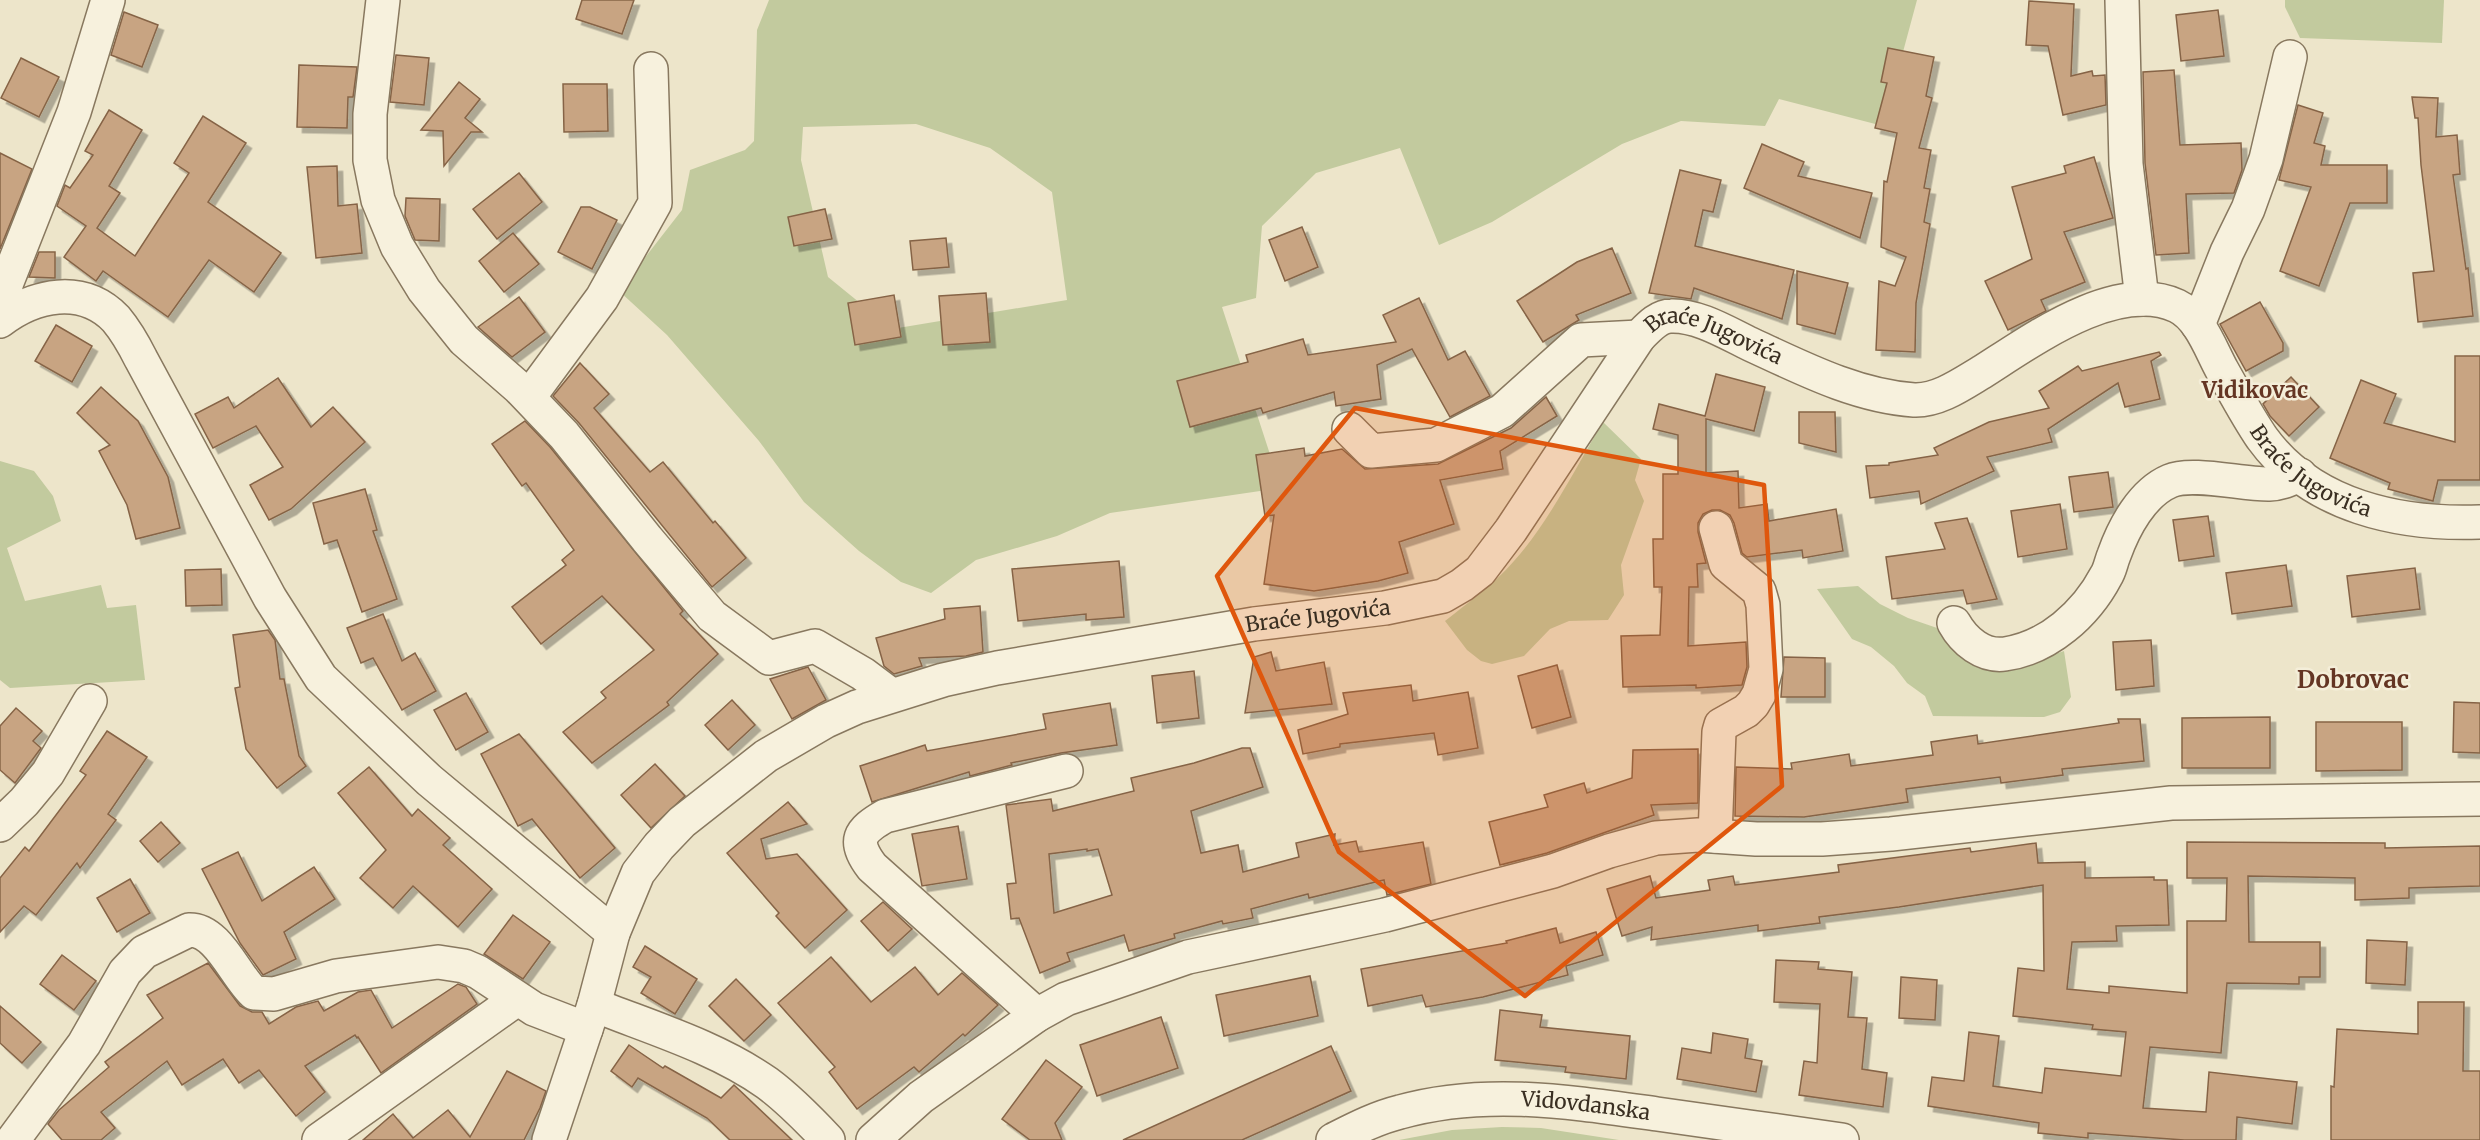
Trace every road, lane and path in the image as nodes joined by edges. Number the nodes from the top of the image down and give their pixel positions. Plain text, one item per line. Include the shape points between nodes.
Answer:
1 (108, 0) edge
2 (383, 0) edge
3 (2122, 0) edge
4 (2290, 57) dead end
5 (651, 69) dead end
6 (2142, 299) junction
7 (0, 307) edge
8 (0, 321) edge
9 (2198, 325) junction
10 (1639, 337) junction
11 (529, 397) junction
12 (1348, 429) dead end
13 (2300, 475) junction
14 (2480, 522) edge
15 (1716, 528) dead end
16 (1954, 623) dead end
17 (891, 695) junction
18 (90, 701) dead end
19 (1066, 771) dead end
20 (2480, 799) edge
21 (0, 825) edge
22 (1715, 836) junction
23 (613, 933) junction
24 (517, 999) junction
25 (1037, 1015) junction
26 (590, 1017) junction
27 (13, 1140) edge
28 (319, 1140) edge
29 (549, 1140) edge
30 (828, 1140) edge
31 (873, 1140) edge
32 (1333, 1140) edge
33 (1842, 1140) edge

1 - 7 street via 74,112
2 - 11 street via 369,160 378,201 424,290 464,340
3 - 6 street via 2126,164
4 - 9 street via 2266,159
5 - 11 street via 655,203 602,298
6 - 9 street, Braće Jugovića via 2175,305
6 - 10 street, Braće Jugovića via 2086,311 1961,385 1917,400 1886,396 1816,375 1695,320 1671,316 1656,321
8 - 23 street via 26,303 64,296 97,306 114,318 127,333 270,598 321,678 429,780
9 - 13 street, Braće Jugovića via 2263,439
10 - 12 street via 1581,340 1502,411 1436,445 1371,451
10 - 17 street, Braće Jugovića via 1480,571 1443,596 997,668
11 - 17 street via 712,616 769,658 815,646
13 - 14 street, Braće Jugovića via 2316,488 2379,513 2420,520
13 - 16 street via 2269,484 2185,478 2166,483 2136,511 2108,574 2076,616 2025,651 2000,654 1982,650 1966,639
15 - 22 street via 1726,564 1759,591 1766,669 1753,704 1721,725
17 - 23 street, Braće Jugovića via 826,721 766,756 682,822 638,873
18 - 21 street via 48,773
19 - 25 street via 885,816 867,826 859,839 861,853 872,867
20 - 22 street via 2171,803 1822,839
22 - 25 street via 1656,838 1553,871 1385,915 1188,957 1066,999
23 - 26 street, Braće Jugovića
24 - 26 street via 545,1014
24 - 27 street via 478,972 438,962 336,976 274,994 254,993 220,947 197,930 189,930 144,952 125,972 84,1044
24 - 28 street
25 - 31 street via 921,1097
26 - 29 street, Braće Jugovića
26 - 30 street via 678,1038 745,1069 769,1084
32 - 33 street, Vidovdanska via 1399,1112 1492,1097 1571,1102

